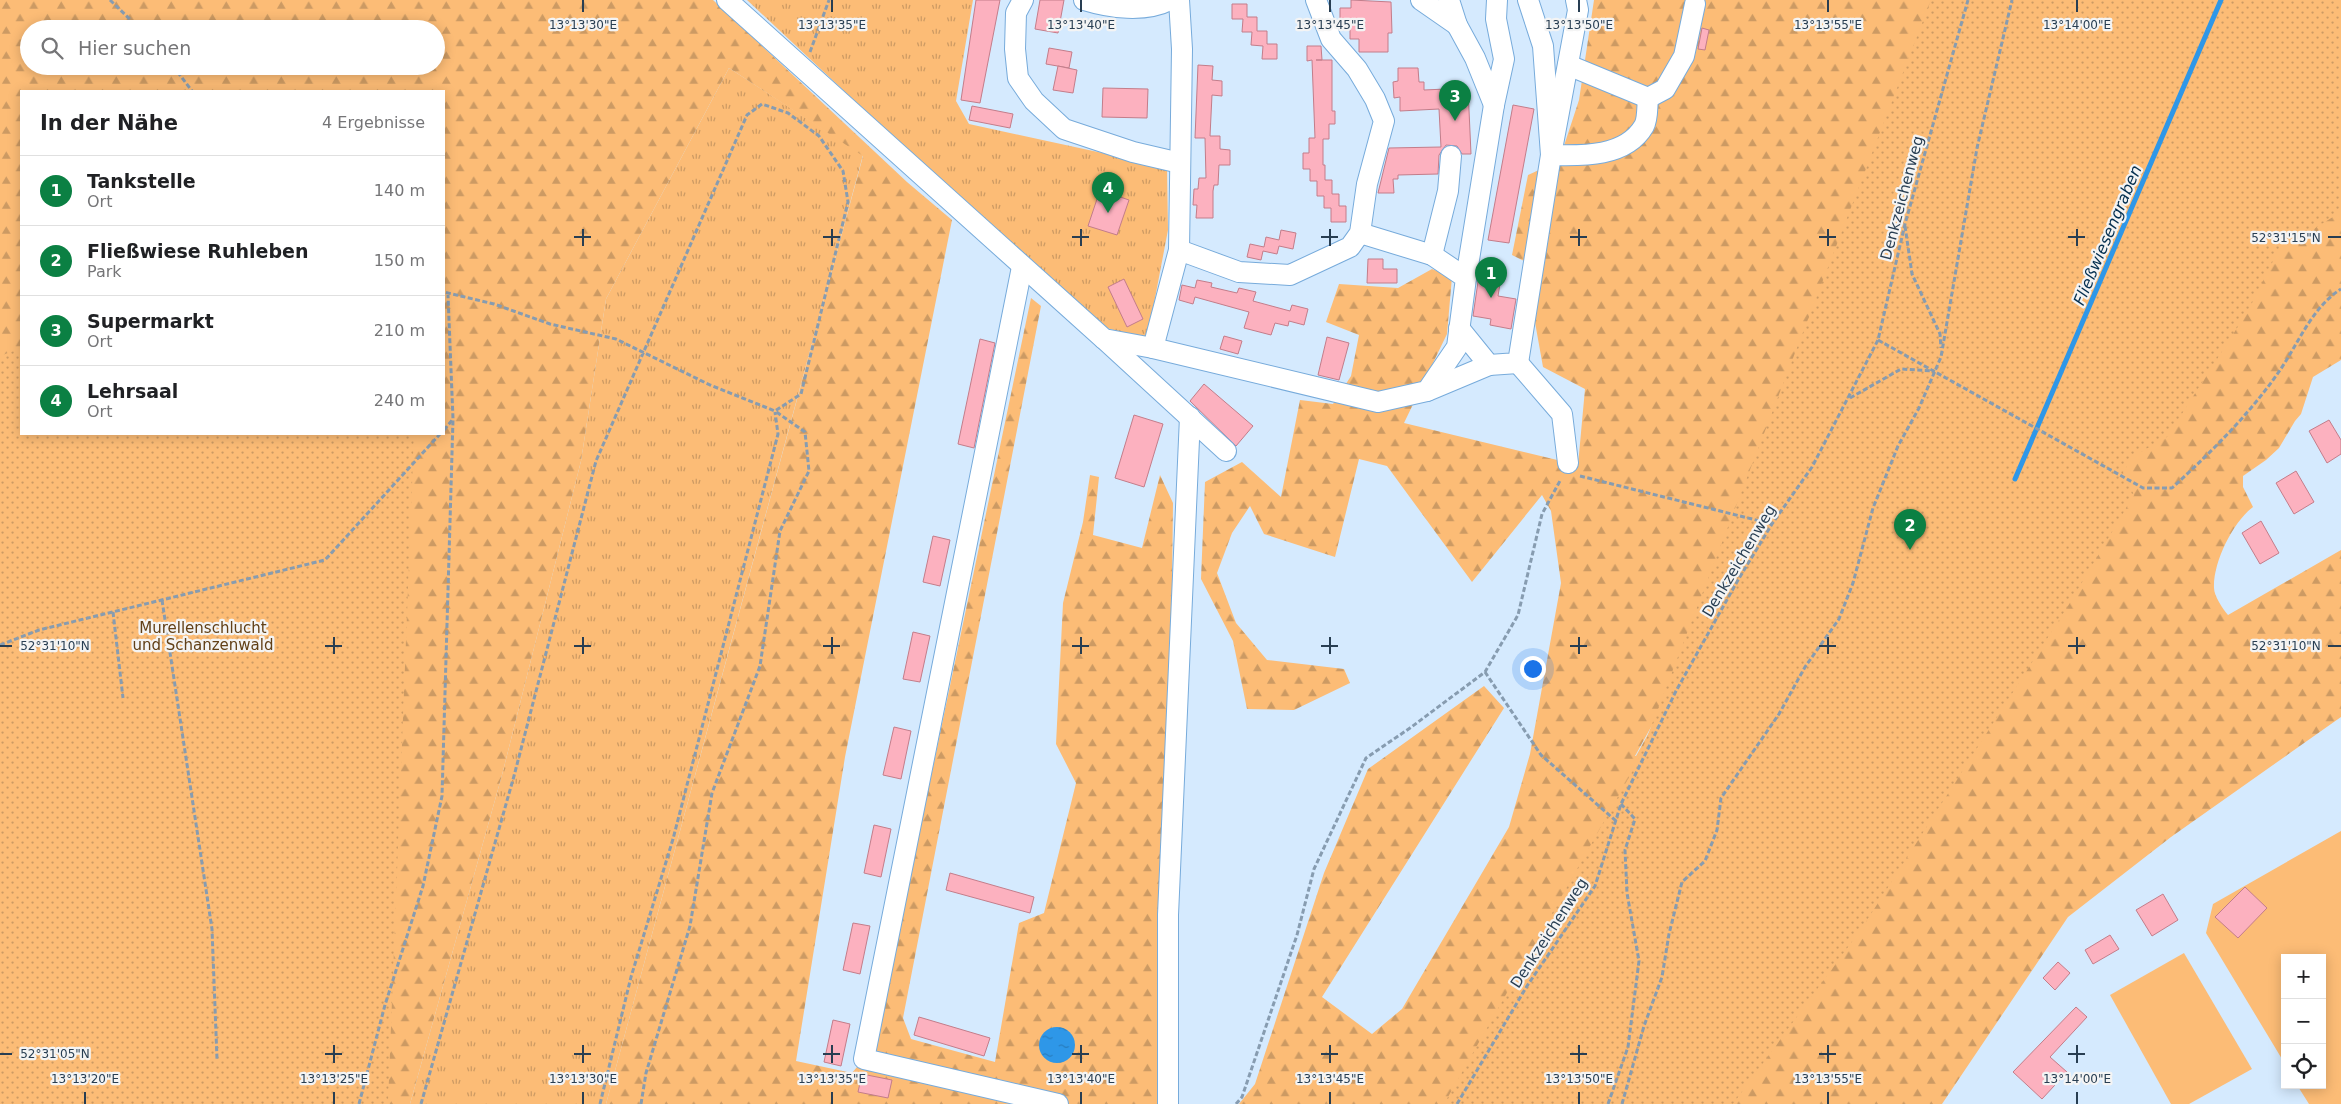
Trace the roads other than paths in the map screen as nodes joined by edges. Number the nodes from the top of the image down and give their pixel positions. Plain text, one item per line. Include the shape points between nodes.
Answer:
1 (727, 0) edge
2 (1023, 0) edge
3 (1084, 0) edge
4 (1170, 0) edge
5 (1179, 0) edge
6 (1316, 0) edge
7 (1421, 0) edge
8 (1449, 0) edge
9 (1497, 0) edge
10 (1576, 0) edge
11 (1529, 2) edge
12 (1694, 4) dead end
13 (1457, 25) junction
14 (1568, 65) junction
15 (1648, 98) junction
16 (1494, 105) junction
17 (1551, 155) junction
18 (1451, 156) dead end
19 (1180, 163) junction
20 (1360, 233) junction
21 (1178, 250) junction
22 (1432, 255) junction
23 (1022, 268) junction
24 (1466, 278) junction
25 (1459, 328) junction
26 (1104, 340) junction
27 (1153, 348) junction
28 (1518, 363) junction
29 (1489, 365) junction
30 (1427, 391) junction
31 (1190, 417) junction
32 (1226, 450) dead end
33 (1569, 470) road end
34 (1058, 1104) edge
35 (1168, 1104) edge

1 - 23 lane
2 - 19 lane via 1016,13 1018,78 1034,101 1064,129 1133,152
3 - 4 lane via 1110,6 1146,8
5 - 19 lane via 1182,49
6 - 20 lane via 1331,39 1357,68 1384,121 1367,184
7 - 13 lane
8 - 13 lane
9 - 16 lane via 1496,18 1504,59
10 - 14 lane via 1578,10
11 - 17 lane via 1543,46
12 - 15 lane via 1684,56 1666,89
13 - 16 lane
14 - 15 lane
14 - 17 lane
15 - 17 lane via 1646,124 1635,136 1613,150 1587,156
16 - 24 lane
17 - 28 lane
18 - 22 lane via 1448,191
19 - 21 lane
20 - 21 lane via 1350,247 1290,275 1239,272
20 - 22 lane
21 - 27 lane
22 - 24 lane
23 - 26 lane
23 - 34 lane via 864,1059
24 - 25 lane
25 - 29 lane
25 - 30 lane via 1457,346
26 - 27 lane
26 - 31 lane
27 - 30 lane via 1378,402
28 - 29 lane
28 - 33 lane via 1562,414
29 - 30 lane
31 - 32 lane
31 - 35 lane via 1168,916

